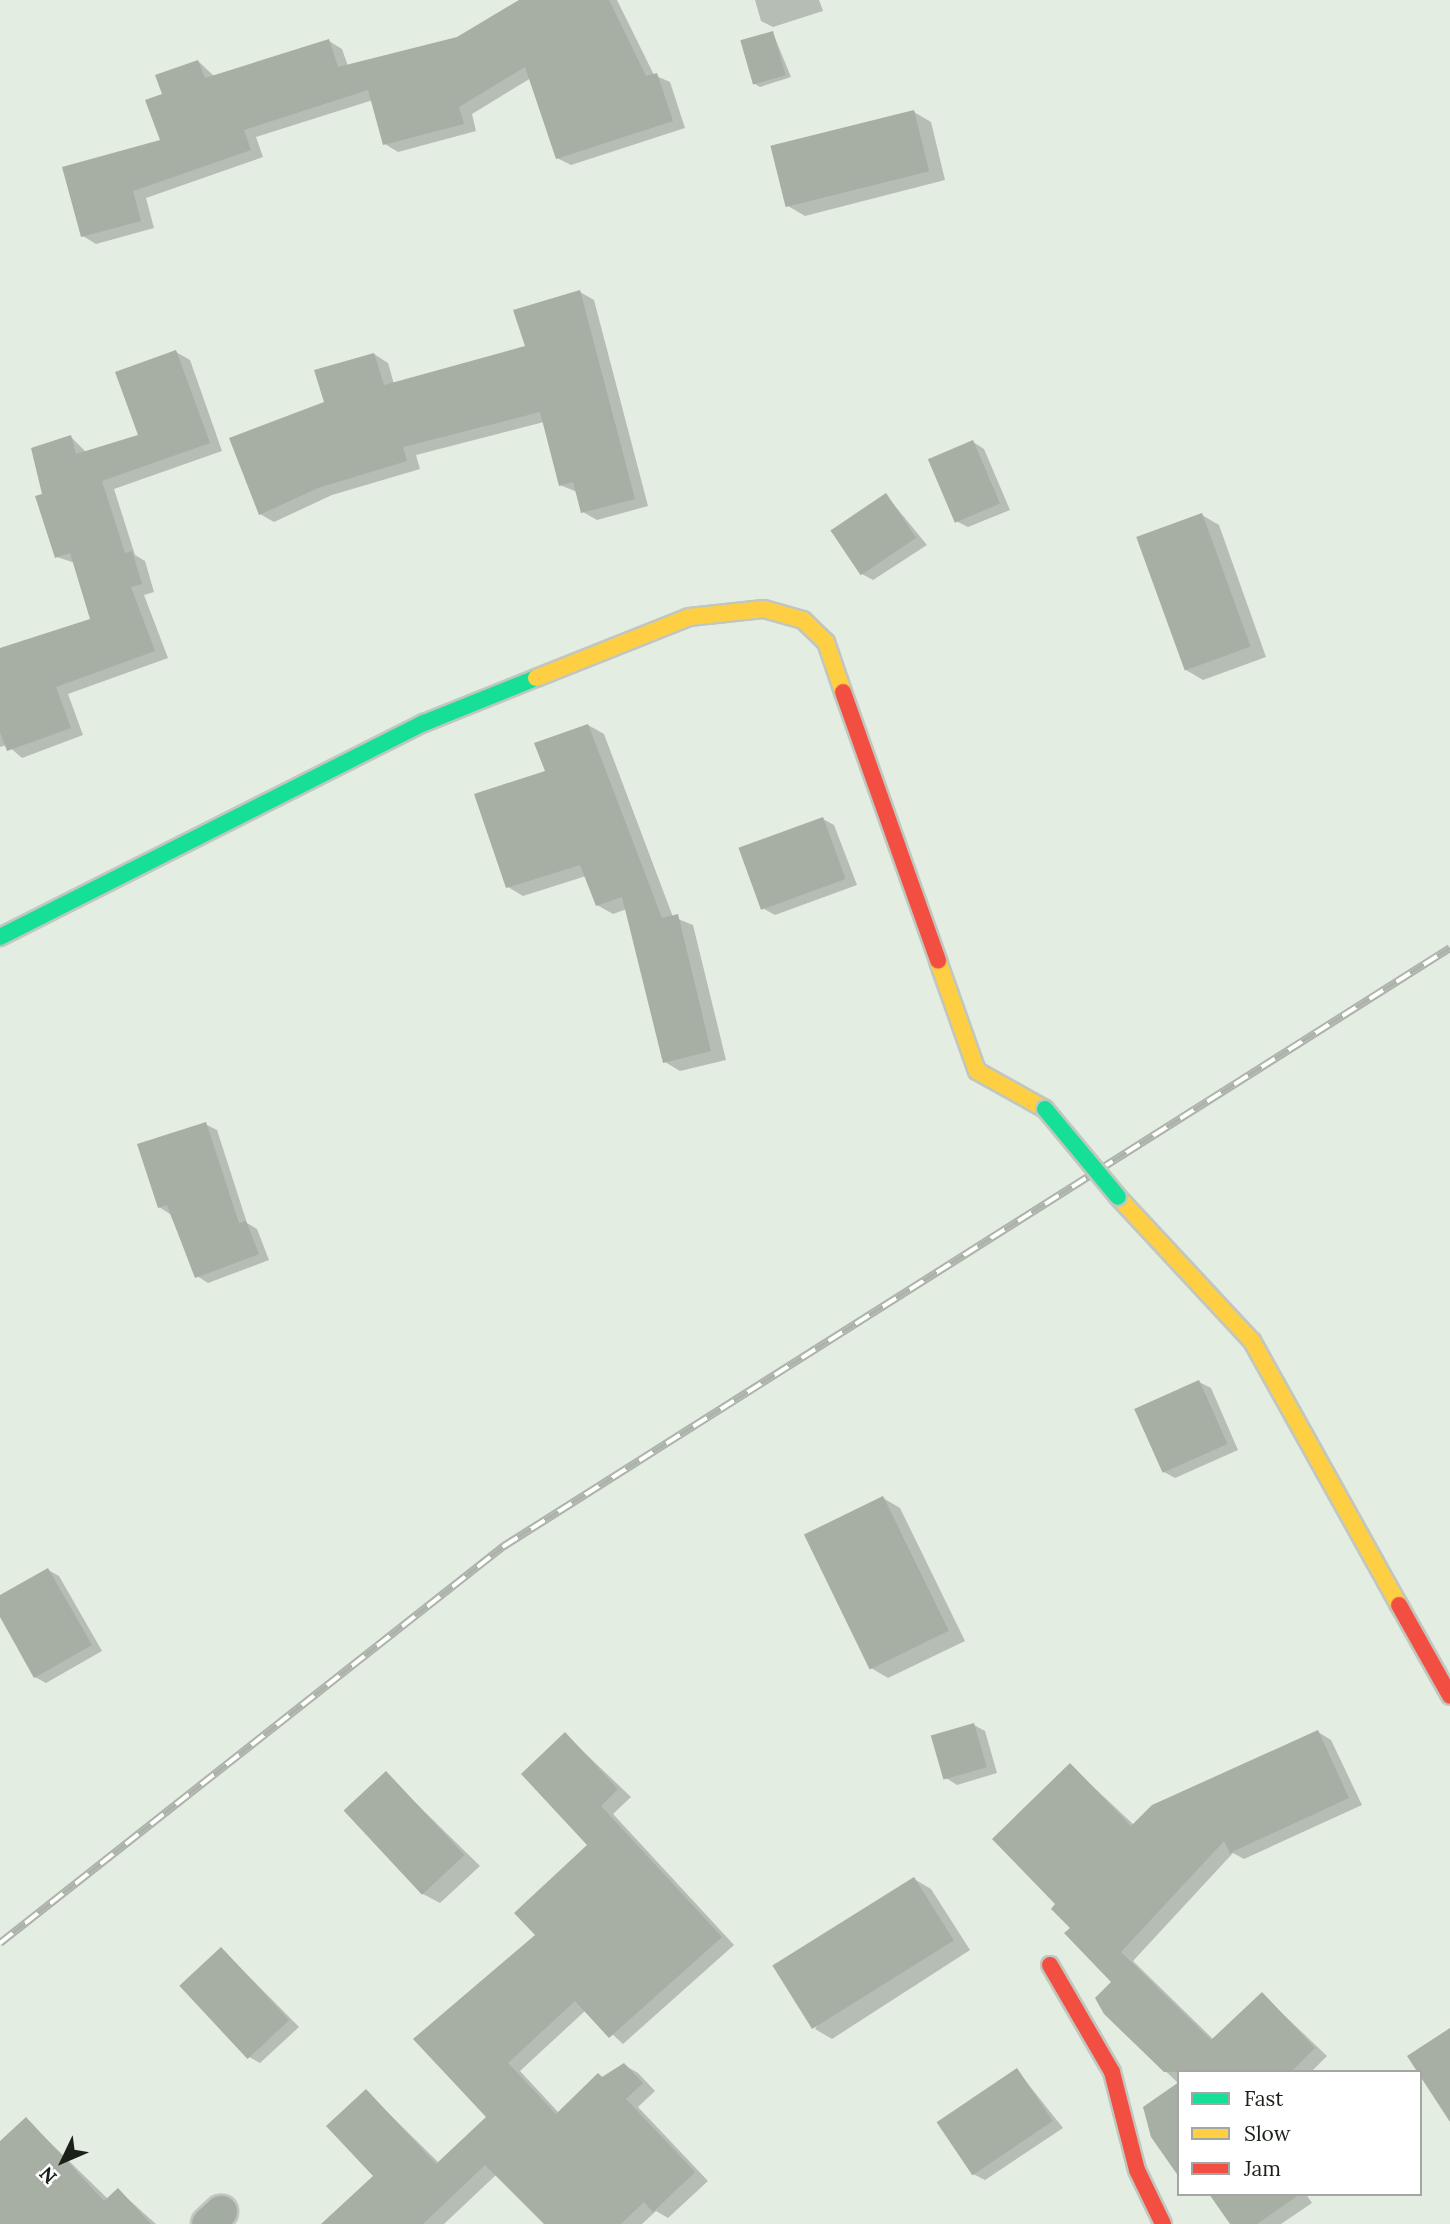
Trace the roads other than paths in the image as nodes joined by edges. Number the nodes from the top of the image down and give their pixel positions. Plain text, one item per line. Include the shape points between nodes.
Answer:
1 (0, 937) edge
2 (1450, 1696) edge
3 (1050, 1965) dead end
4 (1163, 2224) edge

1 - 2 street, bridge via 424,723 689,617 764,609 803,620 826,642 977,1071 1045,1109 1252,1341
3 - 4 street via 1112,2072 1137,2170

